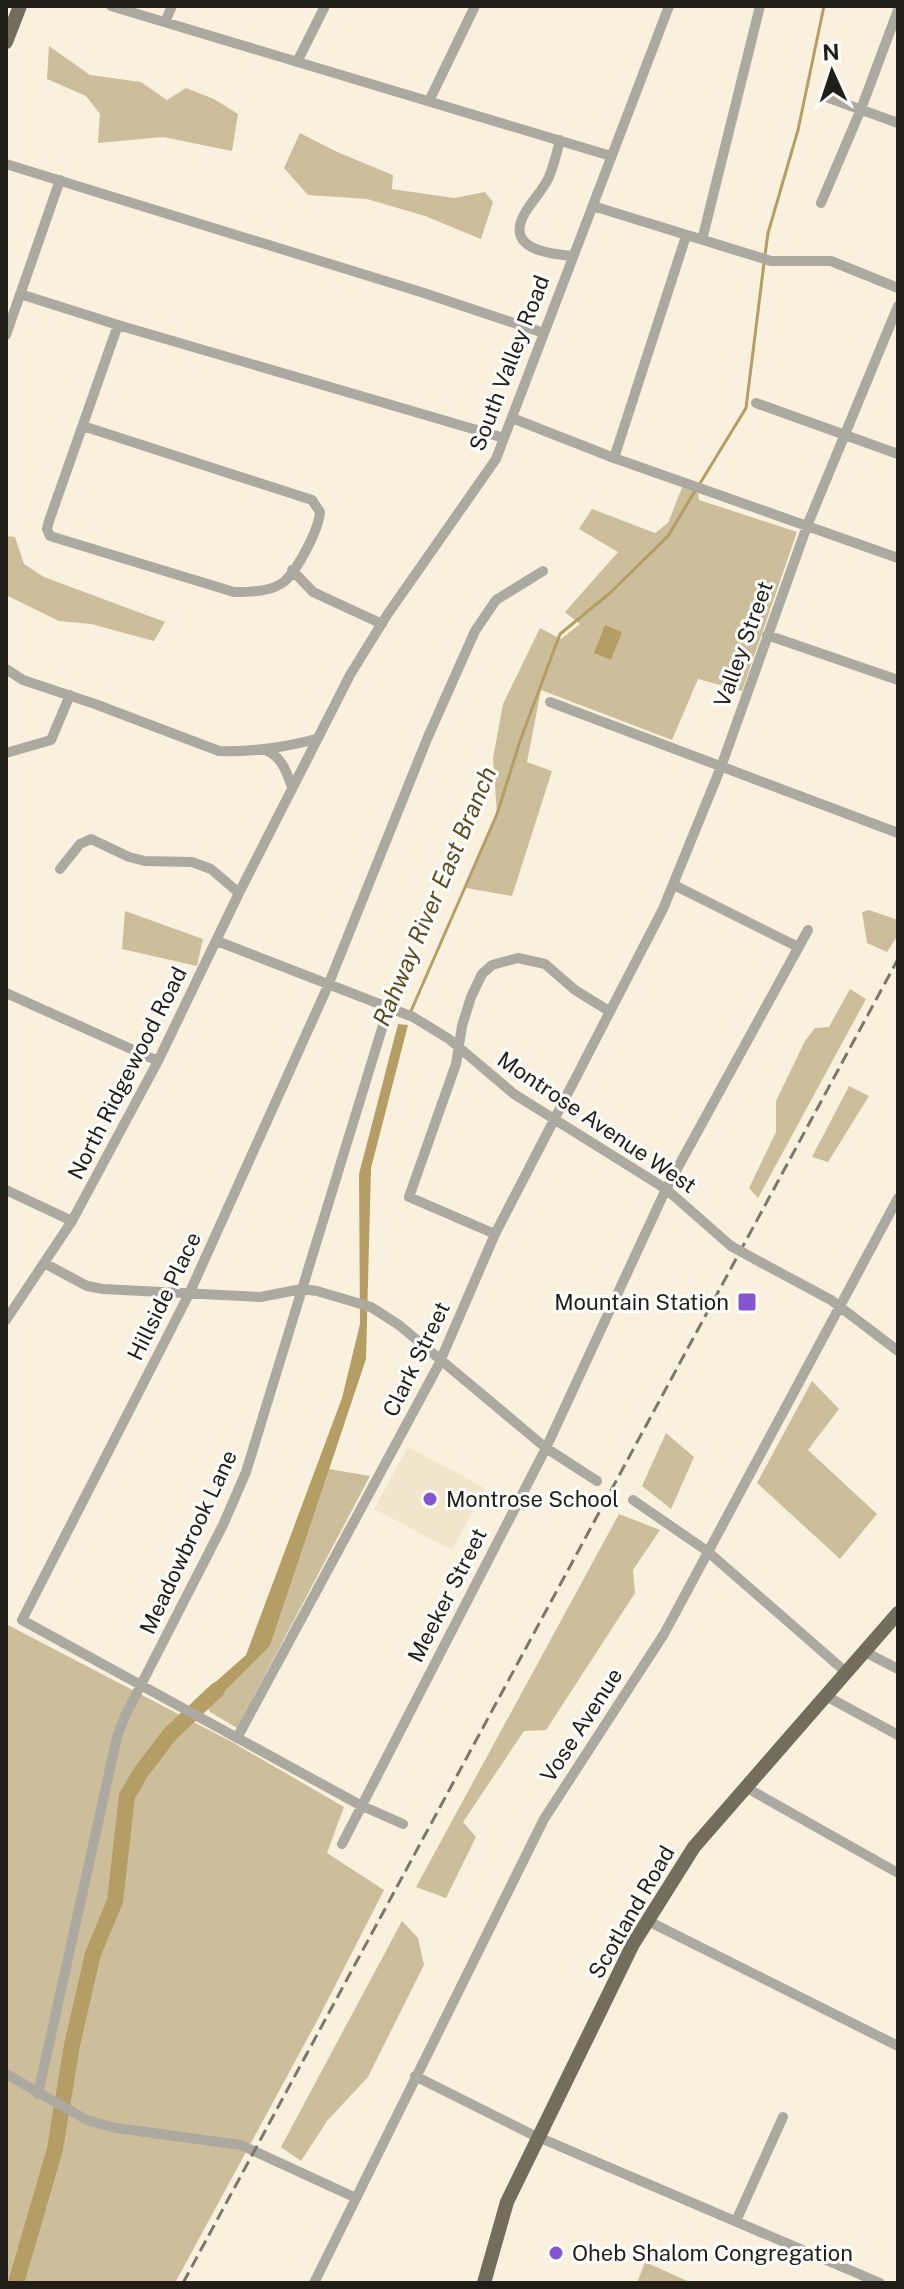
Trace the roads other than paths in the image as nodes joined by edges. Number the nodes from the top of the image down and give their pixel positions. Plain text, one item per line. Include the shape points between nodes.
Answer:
1 (20, 6) edge
2 (111, 6) edge
3 (172, 6) edge
4 (325, 6) edge
5 (475, 6) edge
6 (669, 6) edge
7 (760, 6) edge
8 (898, 10) edge
9 (165, 22) junction
10 (6, 42) edge
11 (297, 62) junction
12 (826, 97) dead end
13 (429, 101) junction
14 (861, 109) junction
15 (898, 123) edge
16 (560, 140) junction
17 (611, 156) junction
18 (6, 164) edge
19 (60, 180) junction
20 (821, 203) dead end
21 (593, 206) junction
22 (686, 236) junction
23 (702, 240) junction
24 (572, 256) junction
25 (898, 288) edge
26 (20, 294) junction
27 (898, 306) edge
28 (118, 325) junction
29 (544, 333) junction
30 (6, 335) edge
31 (756, 403) dead end
32 (512, 418) junction
33 (83, 426) junction
34 (845, 435) junction
35 (504, 438) junction
36 (898, 454) edge
37 (614, 458) junction
38 (807, 526) junction
39 (898, 558) edge
40 (292, 570) junction
41 (543, 571) dead end
42 (382, 624) junction
43 (767, 635) junction
44 (6, 669) edge
45 (898, 680) edge
46 (70, 695) junction
47 (550, 702) dead end
48 (316, 739) junction
49 (257, 748) junction
50 (6, 753) edge
51 (721, 767) junction
52 (292, 787) junction
53 (898, 833) edge
54 (268, 835) joint
55 (60, 869) dead end
56 (674, 885) junction
57 (239, 893) junction
58 (808, 930) dead end
59 (217, 941) junction
60 (798, 947) junction
61 (328, 984) junction
62 (619, 992) joint
63 (6, 993) edge
64 (388, 1009) junction
65 (609, 1011) junction
66 (460, 1048) junction
67 (158, 1061) junction
68 (552, 1118) junction
69 (666, 1189) junction
70 (6, 1190) edge
71 (898, 1198) edge
72 (72, 1221) junction
73 (495, 1234) junction
74 (44, 1263) junction
75 (302, 1289) junction
76 (189, 1294) junction
77 (840, 1306) junction
78 (6, 1319) edge
79 (898, 1351) edge
80 (441, 1360) junction
81 (546, 1448) junction
82 (597, 1481) dead end
83 (633, 1500) dead end
84 (707, 1551) junction
85 (898, 1613) edge
86 (865, 1652) junction
87 (898, 1669) edge
88 (847, 1673) junction
89 (141, 1685) junction
90 (826, 1696) junction
91 (898, 1735) edge
92 (237, 1738) junction
93 (747, 1788) junction
94 (360, 1805) junction
95 (403, 1824) dead end
96 (342, 1844) dead end
97 (898, 1873) edge
98 (646, 1920) junction
99 (898, 2046) edge
100 (6, 2074) edge
101 (415, 2076) junction
102 (38, 2094) junction
103 (783, 2117) dead end
104 (538, 2137) junction
105 (356, 2198) junction
106 (736, 2221) junction
107 (314, 2283) edge
108 (484, 2283) edge
109 (880, 2283) edge

1 - 10 main road
2 - 9 street
3 - 9 street
4 - 11 street
5 - 13 street
6 - 17 street, South Valley Road
7 - 23 street
8 - 14 street
9 - 11 street
11 - 13 street
12 - 14 street
13 - 16 street
14 - 15 street
14 - 20 street
16 - 17 street
16 - 24 street via 549,177 524,215 520,231 531,248
17 - 21 street, South Valley Road
18 - 19 street
19 - 26 street
19 - 29 street
21 - 22 street
21 - 24 street, South Valley Road
22 - 23 street
22 - 37 street
23 - 25 street via 771,261 831,261
24 - 29 street, South Valley Road
26 - 28 street
26 - 30 street
27 - 34 street, Valley Street
28 - 33 street
28 - 35 street
29 - 32 street, South Valley Road
31 - 34 street
32 - 35 street, South Valley Road
32 - 37 street
33 - 40 street via 312,500 320,521
33 - 40 street via 49,521 50,536 234,592 274,587
34 - 36 street
34 - 38 street, Valley Street
35 - 42 street, South Valley Road via 496,459
37 - 38 street
38 - 39 street
38 - 43 street, Valley Street
40 - 42 street via 313,592
41 - 61 street, Hillside Place via 496,600 475,631
42 - 48 street, South Valley Road
43 - 45 street
43 - 51 street, Valley Street
44 - 46 street
46 - 49 street via 219,751
46 - 50 street via 51,740
47 - 51 street
48 - 49 street
48 - 52 street, South Valley Road
49 - 52 street via 273,752
51 - 53 street
51 - 56 street, Valley Street
52 - 54 street, South Valley Road
54 - 57 street, North Ridgewood Road
55 - 57 street via 80,844 91,839 145,861 192,862 211,869
56 - 60 street
56 - 62 street, Valley Street
57 - 59 street, North Ridgewood Road
58 - 60 street, Meeker Street
59 - 61 street, Montrose Avenue West
59 - 67 street, North Ridgewood Road
60 - 69 street, Meeker Street
61 - 64 street, Montrose Avenue West
61 - 76 street, Hillside Place
62 - 65 street, Clark Street
63 - 67 street
64 - 66 street, Montrose Avenue West via 408,1015
64 - 75 street, Meadowbrook Lane
65 - 66 street via 545,964 504,960 492,965 475,985
65 - 68 street, Clark Street
66 - 68 street, Montrose Avenue West
66 - 73 street via 409,1197
67 - 72 street, North Ridgewood Road
68 - 69 street, Montrose Avenue West
68 - 73 street, Clark Street
69 - 77 street, Montrose Avenue West, bridge via 731,1246
69 - 81 street, Meeker Street
70 - 72 street
71 - 77 street, Vose Avenue
72 - 74 street, North Ridgewood Road
73 - 80 street, Clark Street
74 - 76 street via 87,1286
74 - 78 street, North Ridgewood Road
75 - 76 street via 260,1297
75 - 80 street via 371,1307
75 - 89 street, Meadowbrook Lane via 237,1493
76 - 89 street, Hillside Place via 22,1620
77 - 79 street, Montrose Avenue West
77 - 84 street, Vose Avenue
80 - 81 street
80 - 92 street, Clark Street
81 - 82 street
81 - 94 street, Meeker Street
83 - 84 street
84 - 88 street
84 - 101 street, Vose Avenue via 664,1634 544,1819
85 - 86 main road, Scotland Road
86 - 87 street
86 - 88 main road, Scotland Road
88 - 90 main road, Scotland Road
89 - 92 street
89 - 102 street, Meadowbrook Lane via 117,1737
90 - 91 street
90 - 93 main road, Scotland Road
92 - 94 street
93 - 97 street
93 - 98 main road, Scotland Road via 694,1847
94 - 95 street
94 - 96 street, Meeker Street
98 - 99 street
98 - 104 main road, Scotland Road
100 - 102 street
101 - 104 street
101 - 105 street, Vose Avenue
102 - 105 street via 87,2120 116,2128 241,2145
103 - 106 street
104 - 106 street
104 - 108 main road, Scotland Road via 502,2214
105 - 107 street, Vose Avenue
106 - 109 street

